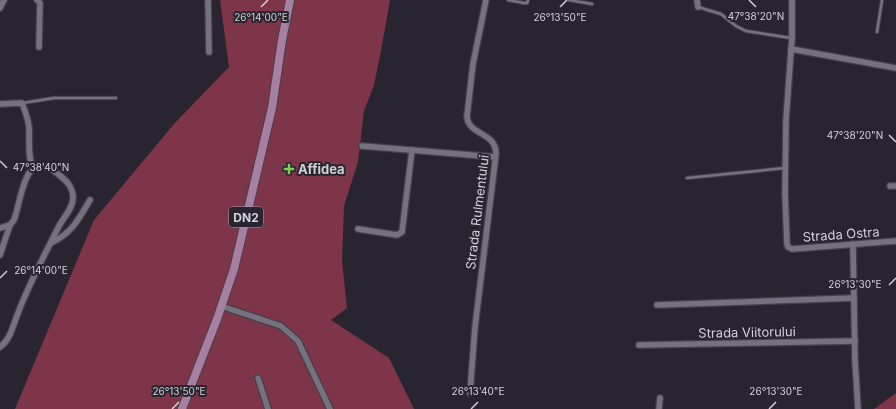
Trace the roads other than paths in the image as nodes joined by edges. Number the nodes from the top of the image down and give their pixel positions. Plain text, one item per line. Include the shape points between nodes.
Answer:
1 (4, 0) edge
2 (37, 0) edge
3 (208, 0) edge
4 (290, 0) edge
5 (486, 0) edge
6 (508, 0) edge
7 (528, 0) edge
8 (569, 0) edge
9 (697, 0) edge
10 (792, 0) edge
11 (881, 0) edge
12 (592, 4) dead end
13 (698, 7) joint
14 (0, 8) edge
15 (877, 32) dead end
16 (792, 38) junction
17 (39, 47) dead end
18 (791, 49) junction
19 (209, 52) dead end
20 (896, 68) edge
21 (116, 98) dead end
22 (22, 103) junction
23 (0, 104) edge
24 (362, 146) dead end
25 (412, 150) junction
26 (495, 156) junction
27 (33, 167) junction
28 (785, 168) junction
29 (687, 178) dead end
30 (90, 200) dead end
31 (10, 225) junction
32 (0, 228) edge
33 (358, 229) dead end
34 (896, 241) edge
35 (50, 243) junction
36 (853, 244) junction
37 (0, 255) edge
38 (0, 261) edge
39 (854, 298) junction
40 (221, 306) junction
41 (657, 306) dead end
42 (855, 341) junction
43 (640, 345) dead end
44 (0, 347) edge
45 (258, 378) dead end
46 (470, 393) dead end
47 (660, 398) dead end
48 (858, 407) edge
49 (182, 409) edge
50 (268, 409) edge
51 (330, 409) edge
52 (659, 409) edge
53 (852, 409) edge

1 - 14 street
2 - 17 street via 40,3
3 - 19 street
4 - 40 main road, DN2 via 268,128 234,270
5 - 26 street, Strada Rulmentului via 473,64 467,120 470,126 492,142 496,150
6 - 7 lane via 524,3
8 - 12 lane
9 - 13 street
10 - 16 street
11 - 15 lane
13 - 16 lane via 721,14 746,31
16 - 18 street
18 - 20 street
18 - 28 street
21 - 22 lane via 54,98
22 - 23 street
22 - 27 street via 29,126 30,157
24 - 25 street
25 - 26 street
25 - 33 street via 402,232 397,235
26 - 46 street, Strada Rulmentului
27 - 31 street
27 - 35 street via 38,164 54,170 66,180 72,190 73,201
28 - 29 lane
28 - 36 street, Strada Ostra via 788,247 792,249
30 - 35 street via 67,234
31 - 32 street
31 - 37 street
34 - 36 street, Strada Ostra
35 - 44 street via 17,313 10,335
36 - 39 street
37 - 38 street
39 - 41 street
39 - 42 street
40 - 49 main road, DN2
40 - 51 street via 281,326 298,341
42 - 43 street, Strada Viitorului
42 - 48 street
45 - 50 street
47 - 52 street
48 - 53 street

